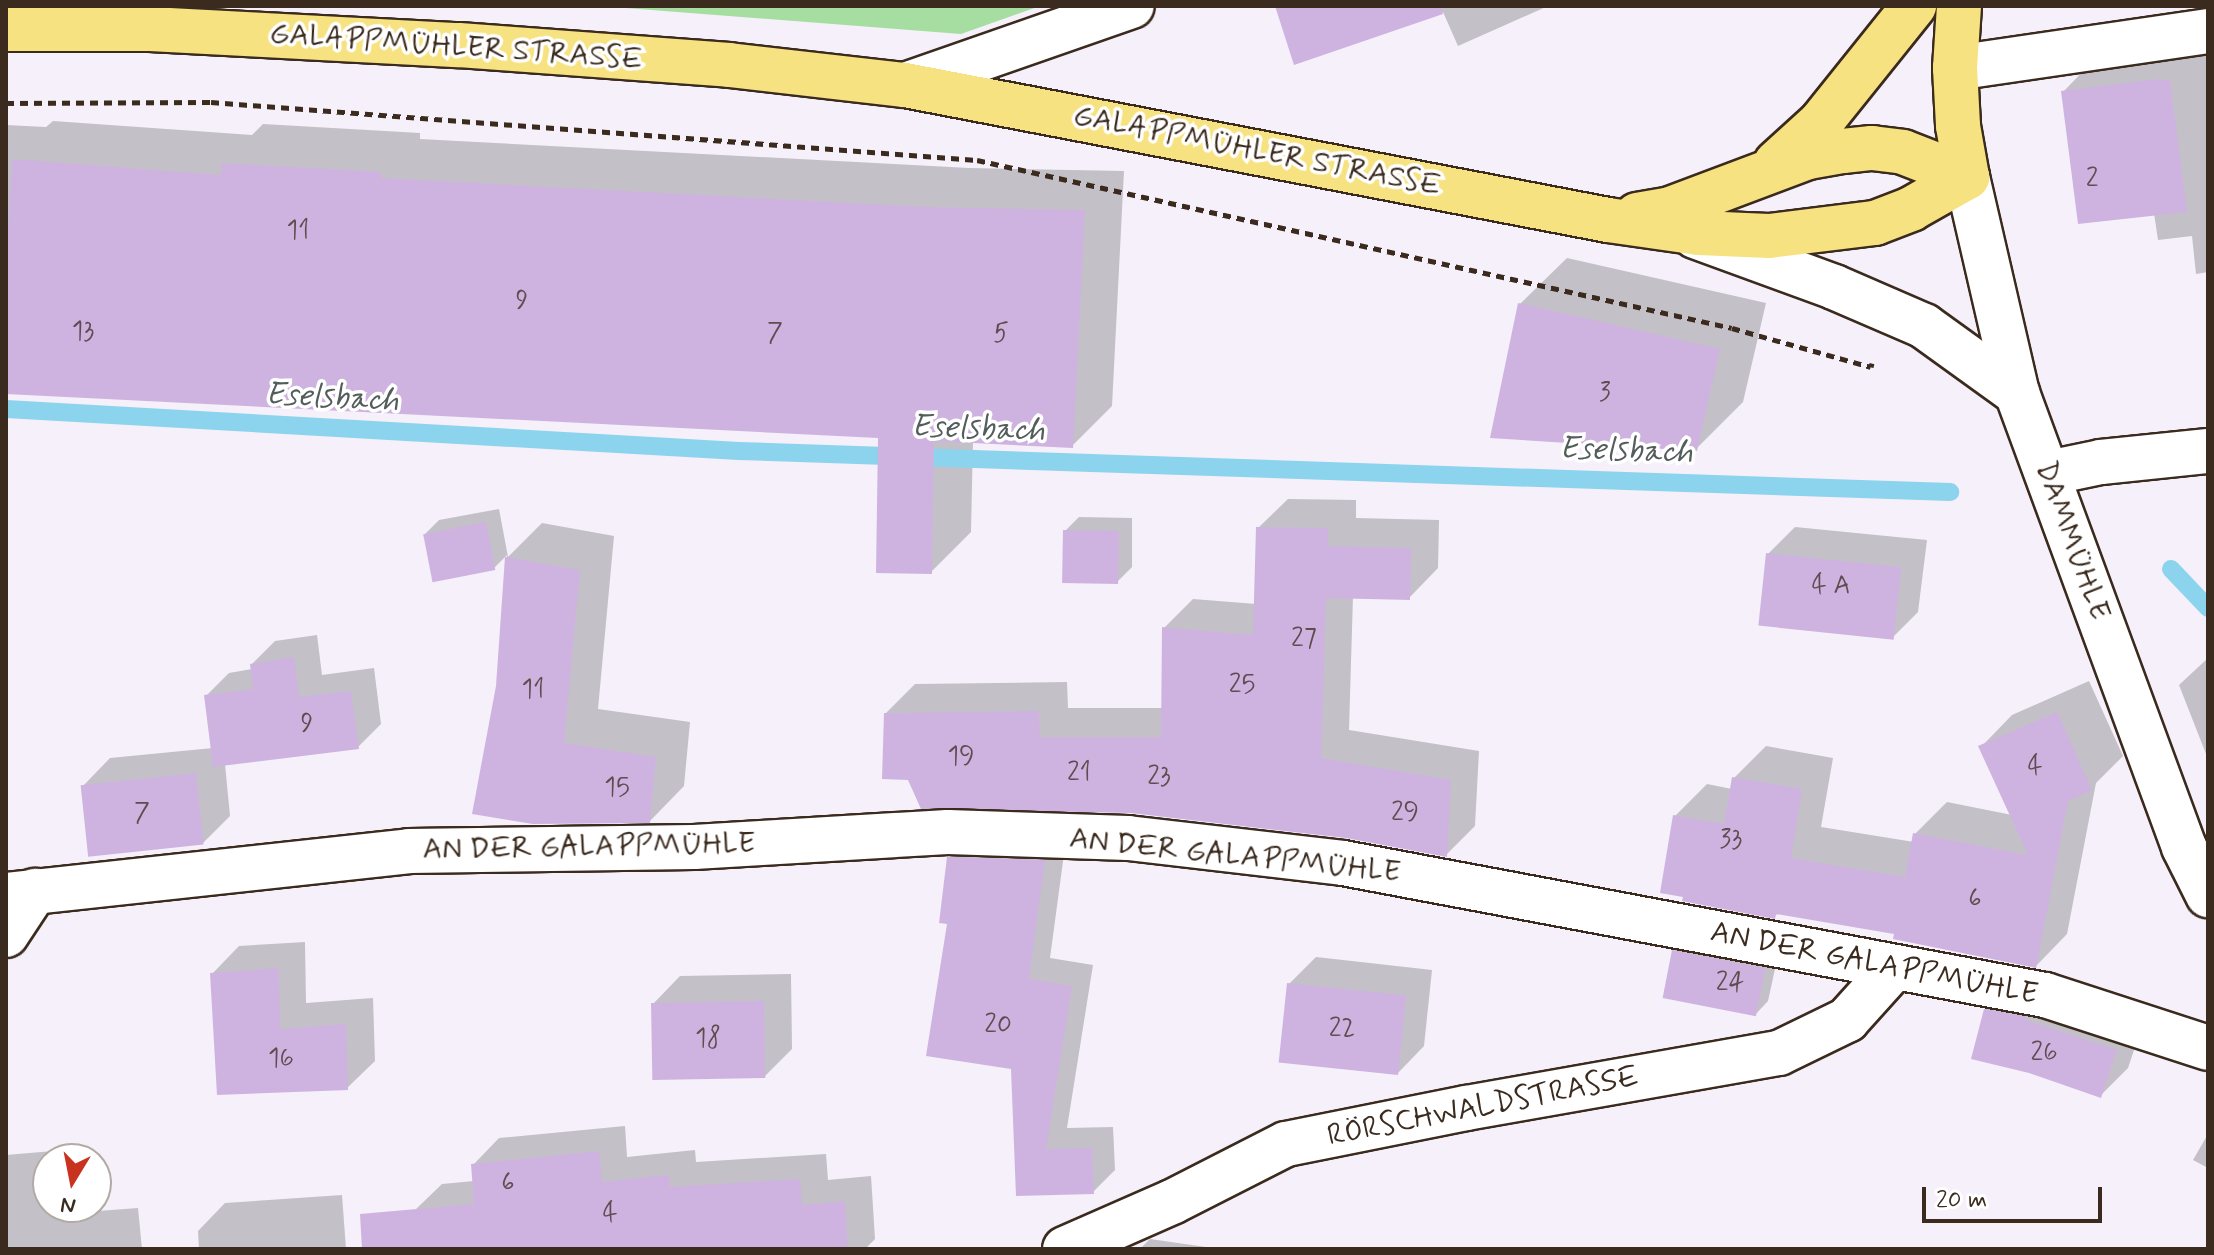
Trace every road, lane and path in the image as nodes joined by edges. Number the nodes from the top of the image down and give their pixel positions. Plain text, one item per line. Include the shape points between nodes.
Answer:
1 (1132, 6) edge
2 (1914, 6) edge
3 (1959, 6) edge
4 (6, 29) edge
5 (2208, 31) edge
6 (1955, 68) junction
7 (905, 85) junction
8 (6, 103) edge
9 (1767, 171) junction
10 (1967, 177) junction
11 (1608, 220) junction
12 (1674, 229) junction
13 (1886, 309) junction
14 (2017, 393) junction
15 (2204, 457) edge
16 (2048, 473) junction
17 (21, 893) edge
18 (2208, 895) edge
19 (6, 935) edge
20 (1893, 969) junction
21 (2208, 1048) edge
22 (1065, 1249) edge

1 - 7 street, GALAPPMÜHLER STRASSE
2 - 9 main road via 1821,122
3 - 6 main road
4 - 7 main road, GALAPPMÜHLER STRASSE via 150,29 459,45 729,65
5 - 6 street
6 - 10 main road
7 - 11 main road, GALAPPMÜHLER STRASSE
8 - 13 path via 211,102 977,160 1732,328 1871,367
9 - 10 main road, GALAPPMÜHLER STRASSE via 1808,157 1872,148 1929,160
9 - 11 main road, GALAPPMÜHLER STRASSE via 1670,209
10 - 12 main road, GALAPPMÜHLER STRASSE via 1911,209 1850,228 1769,236
10 - 14 street, DAMMÜHLE
11 - 12 main road, GALAPPMÜHLER STRASSE
12 - 13 street
13 - 14 street via 1948,342
14 - 16 street, DAMMÜHLE
15 - 16 street via 2101,462
16 - 18 street, DAMMÜHLE via 2184,847
17 - 19 street
17 - 20 street, AN DER GALAPPMÜHLE via 409,851 694,847 948,832 1128,838 1343,863
20 - 21 street, AN DER GALAPPMÜHLE via 2045,995
20 - 22 street, RÖRSCHWALDSTRASSE via 1847,1020 1779,1053 1286,1144

